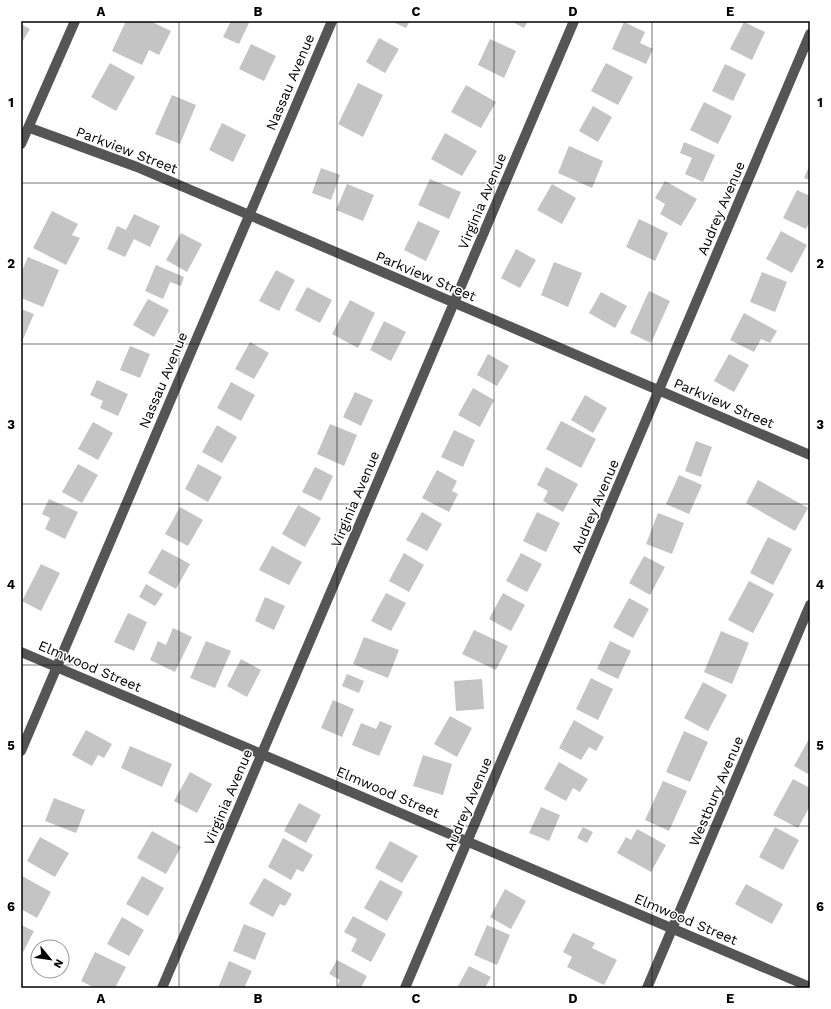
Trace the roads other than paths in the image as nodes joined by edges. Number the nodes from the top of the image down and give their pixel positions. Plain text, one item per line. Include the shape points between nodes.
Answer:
1 (74, 21) edge
2 (332, 21) edge
3 (574, 21) edge
4 (810, 34) edge
5 (30, 128) junction
6 (21, 144) edge
7 (249, 215) junction
8 (454, 303) junction
9 (659, 390) junction
10 (810, 455) edge
11 (810, 605) edge
12 (21, 652) edge
13 (57, 667) junction
14 (21, 751) edge
15 (262, 754) junction
16 (467, 841) junction
17 (672, 929) junction
18 (810, 987) edge
19 (162, 988) edge
20 (405, 988) edge
21 (647, 988) edge

1 - 5 street
2 - 7 street, Nassau Avenue
3 - 8 street, Virginia Avenue
4 - 9 street, Audrey Avenue
5 - 6 street
5 - 7 street, Parkview Street via 137,168
7 - 8 street, Parkview Street
7 - 13 street, Nassau Avenue
8 - 9 street, Parkview Street
8 - 15 street, Virginia Avenue
9 - 10 street, Parkview Street
9 - 16 street, Audrey Avenue
11 - 17 street, Westbury Avenue
12 - 13 street, Elmwood Street
13 - 14 street, Nassau Avenue
13 - 15 street, Elmwood Street
15 - 16 street, Elmwood Street
15 - 19 street, Virginia Avenue
16 - 17 street, Elmwood Street
16 - 20 street, Audrey Avenue
17 - 18 street, Elmwood Street
17 - 21 street, Westbury Avenue

